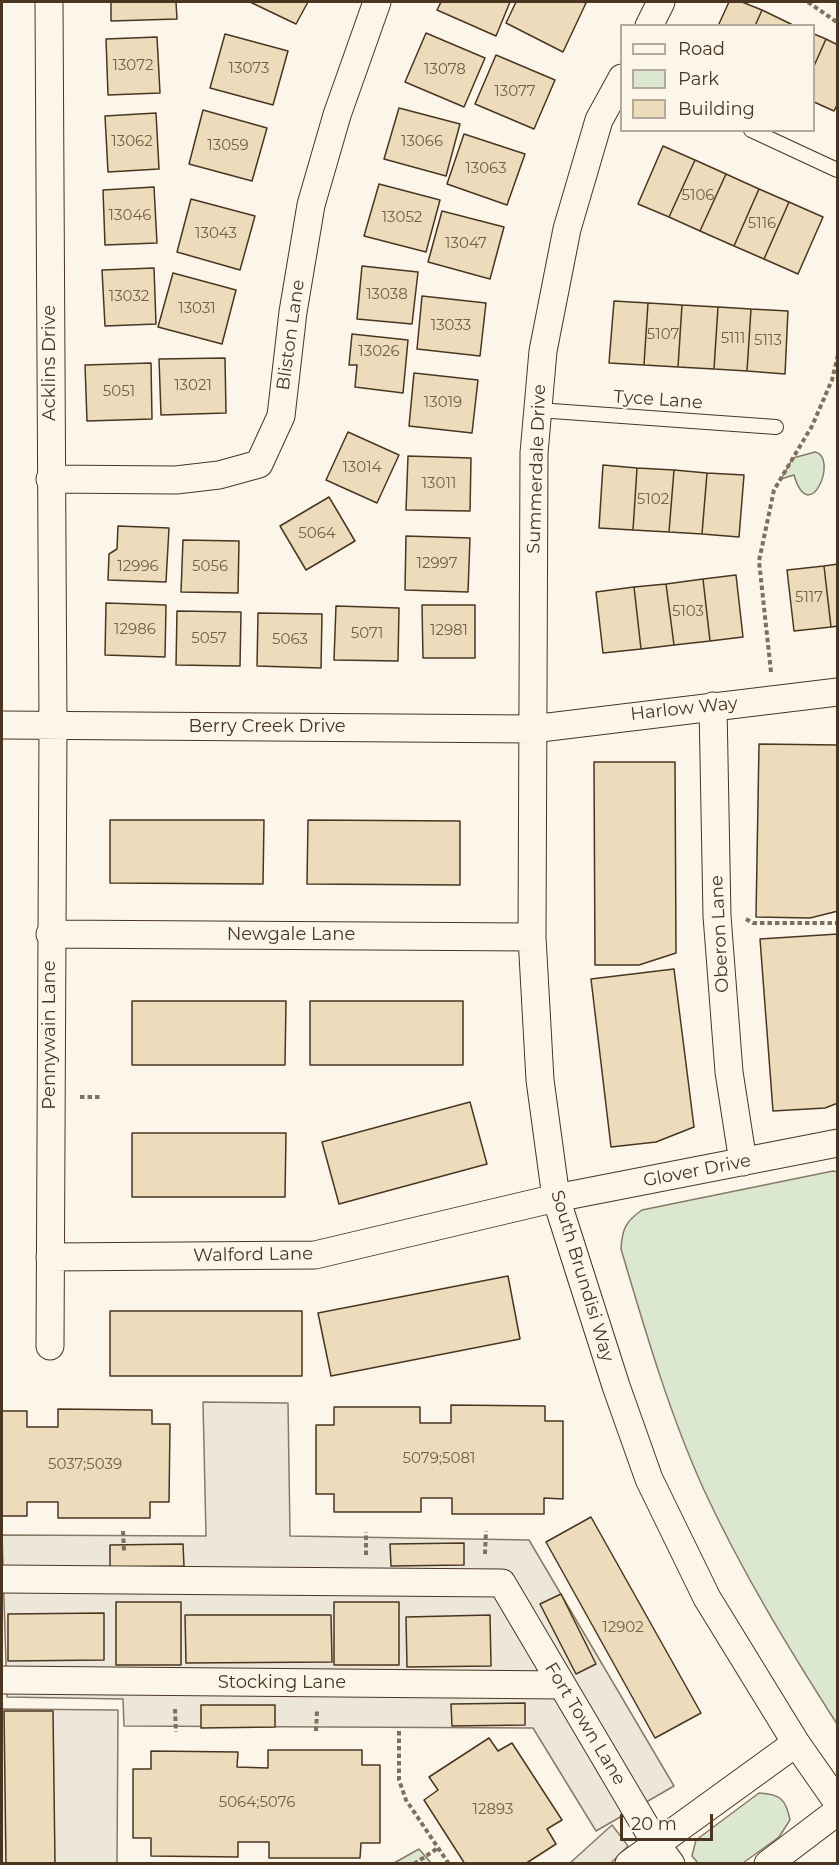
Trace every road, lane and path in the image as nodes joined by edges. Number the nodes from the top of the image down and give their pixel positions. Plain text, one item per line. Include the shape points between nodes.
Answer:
1 (49, 2) edge
2 (377, 2) edge
3 (661, 2) edge
4 (808, 2) edge
5 (837, 23) edge
6 (650, 24) edge
7 (620, 80) edge
8 (755, 132) edge
9 (837, 170) edge
10 (837, 242) edge
11 (837, 250) edge
12 (837, 355) edge
13 (538, 410) junction
14 (776, 427) dead end
15 (50, 479) junction
16 (771, 673) dead end
17 (837, 692) edge
18 (713, 706) junction
19 (2, 725) edge
20 (53, 725) junction
21 (532, 729) junction
22 (742, 916) dead end
23 (837, 923) edge
24 (51, 934) junction
25 (532, 937) junction
26 (837, 1143) edge
27 (743, 1162) junction
28 (556, 1198) junction
29 (51, 1257) junction
30 (51, 1346) dead end
31 (2, 1579) edge
32 (2, 1680) edge
33 (562, 1685) junction
34 (399, 1731) dead end
35 (795, 1743) junction
36 (837, 1803) edge
37 (837, 1811) edge
38 (438, 1848) junction
39 (663, 1854) edge
40 (414, 1863) edge
41 (448, 1863) edge
42 (629, 1863) edge
43 (768, 1863) edge

1 - 15 street, Acklins Drive
2 - 15 street, Bliston Lane via 337,115 311,205 281,416 259,464 219,475 176,480
3 - 6 street
4 - 5 path
7 - 13 street, Summerdale Drive via 599,120 567,229 543,351
8 - 9 lane
10 - 11 path
12 - 16 path via 832,380 812,426 774,490 759,561
13 - 14 lane, Tyce Lane
13 - 21 street, Summerdale Drive via 534,453
15 - 20 street, Acklins Drive
17 - 18 street, Harlow Way
18 - 21 street, Harlow Way
18 - 27 street, Oberon Lane via 717,916 729,1072
19 - 20 street, Berry Creek Drive
20 - 21 street, Berry Creek Drive
20 - 24 street, Pennywain Lane
21 - 25 street, South Brundisi Way
22 - 23 path via 753,922
24 - 25 street, Newgale Lane
24 - 29 street, Pennywain Lane
25 - 28 street, South Brundisi Way via 540,1080
26 - 27 street, Glover Drive
27 - 28 street, Glover Drive
28 - 29 street, Walford Lane via 315,1255
28 - 35 street, South Brundisi Way via 649,1479 706,1598
29 - 30 street, Pennywain Lane
31 - 33 street, Fort Town Lane via 502,1583
32 - 33 street, Stocking Lane
33 - 39 street, Fort Town Lane
34 - 38 path via 399,1780 406,1800
35 - 36 street, South Brundisi Way
35 - 39 street
37 - 43 street
38 - 40 path
38 - 41 path
39 - 42 street

